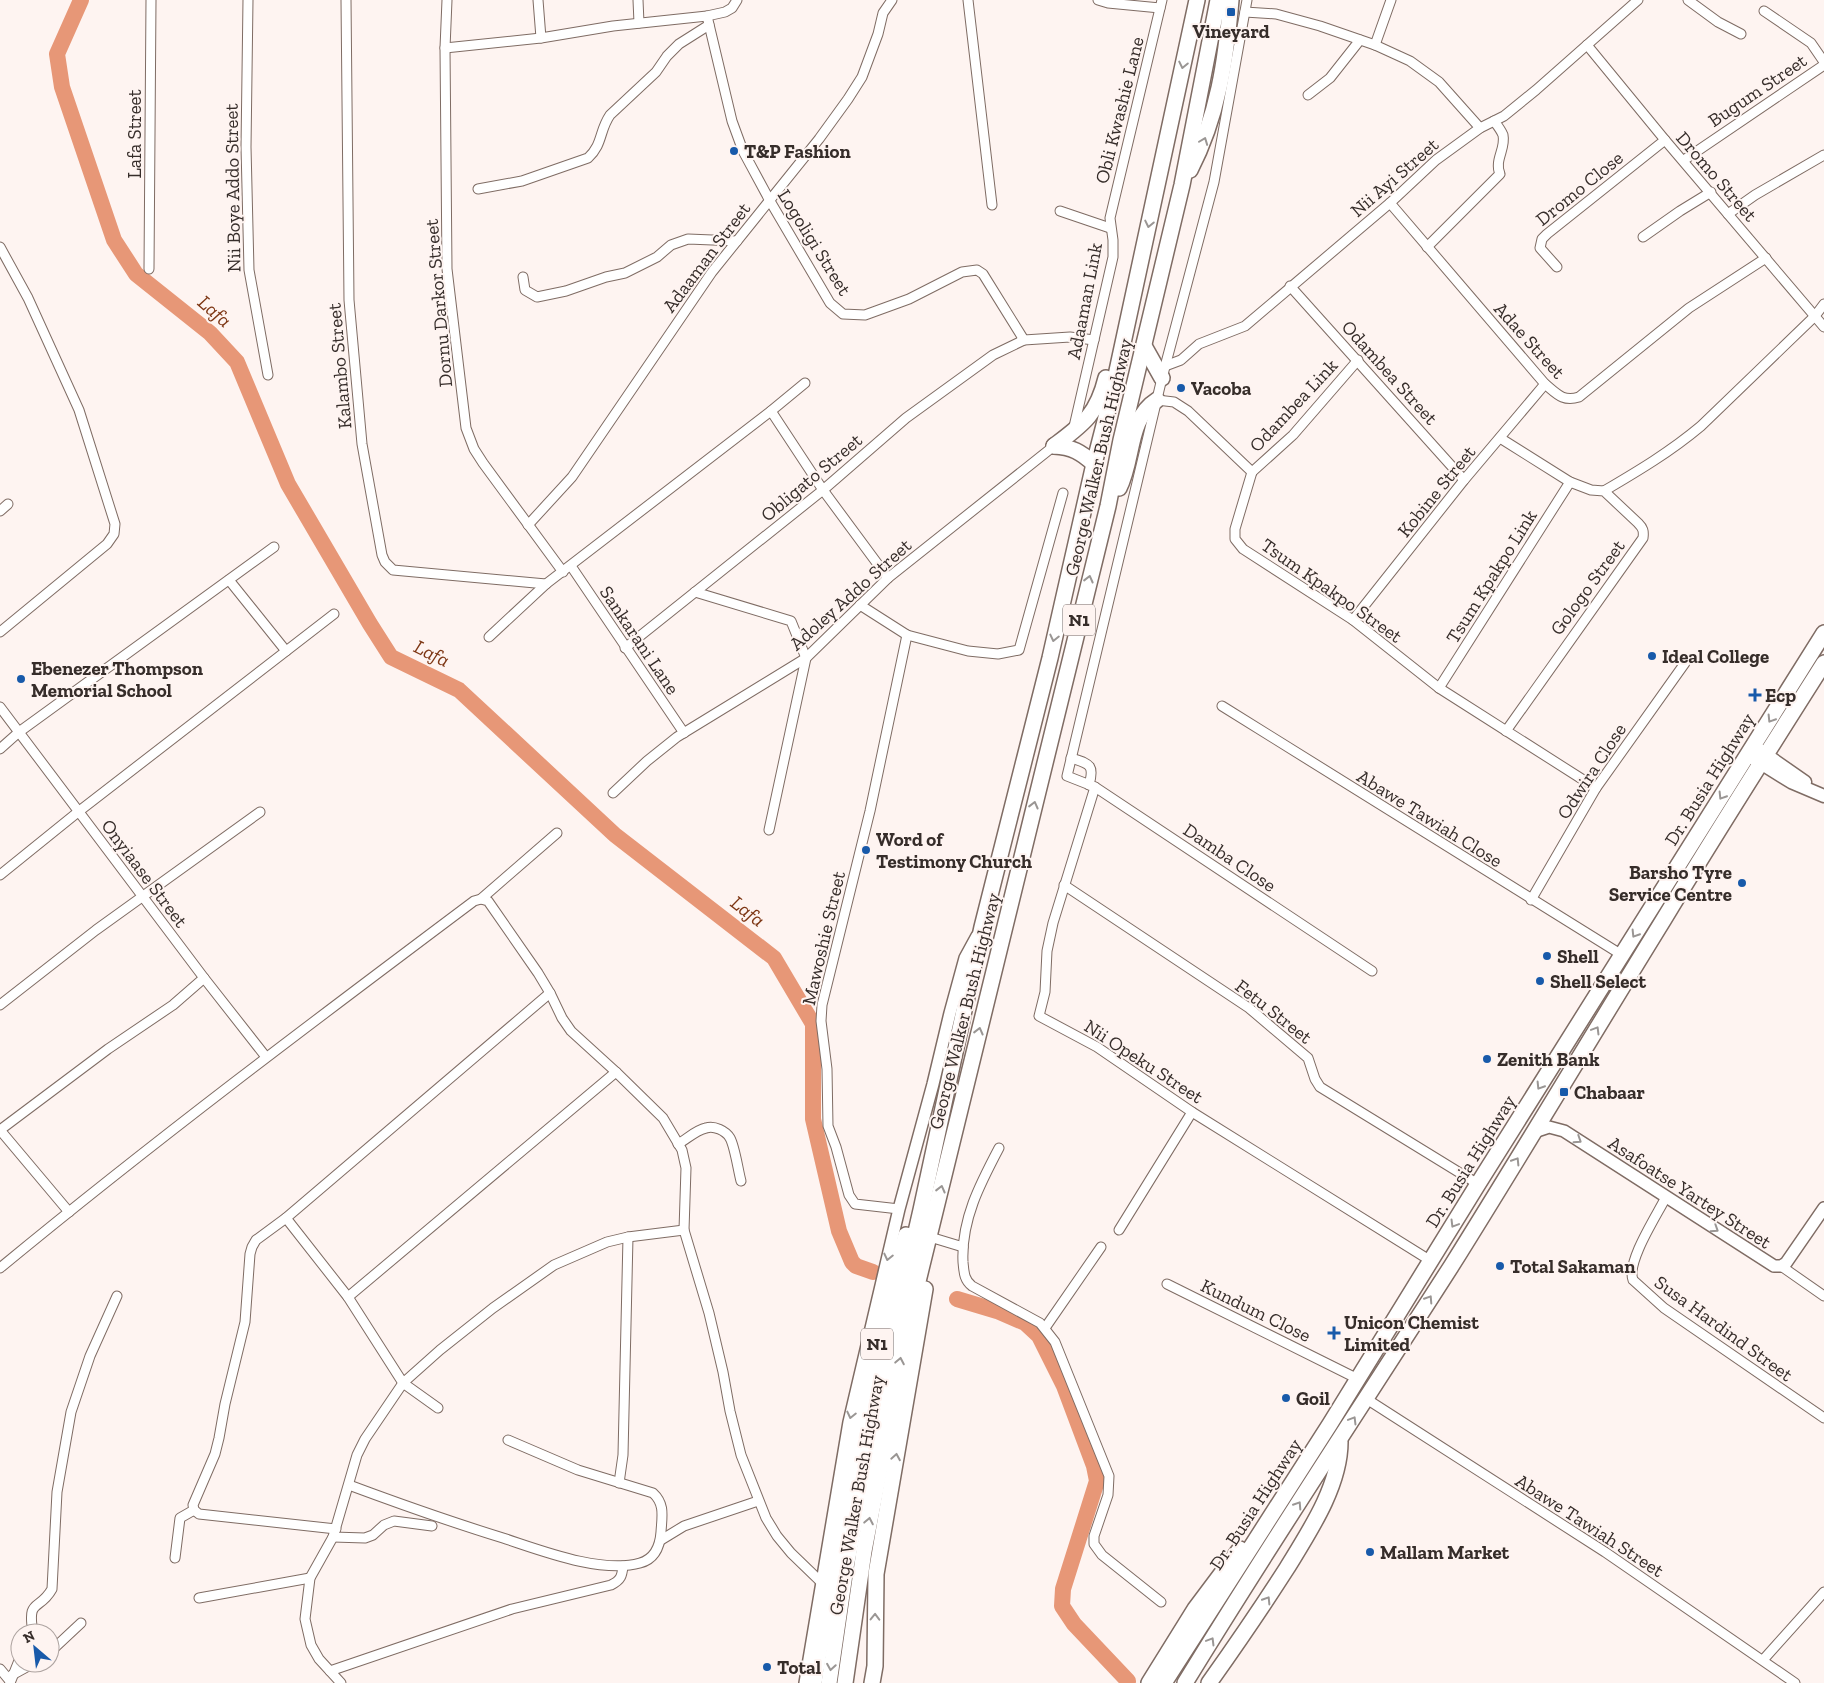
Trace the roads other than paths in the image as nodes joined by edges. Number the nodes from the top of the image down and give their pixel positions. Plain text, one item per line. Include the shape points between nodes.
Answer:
1 (151, 0) edge
2 (248, 0) edge
3 (346, 0) edge
4 (447, 0) edge
5 (538, 0) edge
6 (638, 0) edge
7 (737, 0) edge
8 (892, 0) edge
9 (968, 0) edge
10 (1098, 0) edge
11 (1197, 0) edge
12 (1218, 0) edge
13 (1231, 0) edge
14 (1246, 0) edge
15 (1391, 0) edge
16 (1638, 0) edge
17 (1688, 0) edge
18 (1161, 4) edge
19 (1764, 11) dead end
20 (1245, 12) junction
21 (708, 20) junction
22 (639, 23) junction
23 (1741, 34) dead end
24 (541, 38) junction
25 (1360, 40) junction
26 (1375, 45) junction
27 (1587, 45) junction
28 (445, 48) junction
29 (1824, 63) edge
30 (1308, 94) dead end
31 (1494, 121) junction
32 (1480, 128) junction
33 (1665, 140) junction
34 (1824, 155) edge
35 (1684, 160) junction
36 (1182, 185) junction
37 (478, 189) dead end
38 (1711, 192) junction
39 (770, 201) junction
40 (1390, 203) junction
41 (992, 205) dead end
42 (1060, 211) dead end
43 (1728, 214) junction
44 (1110, 228) junction
45 (1643, 237) dead end
46 (737, 241) junction
47 (1427, 246) junction
48 (0, 247) edge
49 (1144, 250) junction
50 (1766, 258) junction
51 (1557, 267) dead end
52 (149, 269) dead end
53 (523, 277) dead end
54 (1290, 286) junction
55 (1824, 304) edge
56 (1814, 316) junction
57 (1824, 327) edge
58 (1024, 340) junction
59 (1094, 340) junction
60 (1144, 346) junction
61 (1358, 360) junction
62 (1164, 372) junction
63 (268, 375) dead end
64 (805, 383) dead end
65 (1545, 384) junction
66 (1157, 400) junction
67 (771, 410) junction
68 (1072, 432) junction
69 (1500, 438) junction
70 (1054, 446) junction
71 (1094, 464) junction
72 (1252, 472) junction
73 (1464, 480) junction
74 (1570, 482) junction
75 (823, 490) junction
76 (1604, 490) junction
77 (1064, 493) dead end
78 (8, 504) dead end
79 (1108, 506) junction
80 (0, 511) edge
81 (528, 525) junction
82 (274, 547) dead end
83 (571, 566) junction
84 (563, 572) junction
85 (888, 578) junction
86 (229, 580) junction
87 (546, 584) junction
88 (695, 592) junction
89 (860, 605) junction
90 (334, 614) dead end
91 (1353, 620) junction
92 (0, 632) edge
93 (1824, 633) edge
94 (907, 635) junction
95 (489, 637) dead end
96 (625, 648) junction
97 (286, 651) junction
98 (806, 658) junction
99 (1685, 663) dead end
100 (1824, 663) edge
101 (1439, 688) junction
102 (1222, 706) dead end
103 (0, 707) edge
104 (1506, 731) junction
105 (19, 732) junction
106 (684, 733) junction
107 (0, 748) edge
108 (1757, 754) junction
109 (1071, 758) junction
110 (1092, 786) junction
111 (1596, 788) junction
112 (613, 793) dead end
113 (1824, 796) edge
114 (78, 812) junction
115 (260, 812) dead end
116 (769, 830) dead end
117 (557, 833) dead end
118 (0, 875) edge
119 (1064, 885) junction
120 (143, 895) junction
121 (481, 899) junction
122 (1530, 900) junction
123 (982, 927) junction
124 (1622, 955) junction
125 (1372, 971) dead end
126 (204, 978) junction
127 (550, 993) junction
128 (0, 1005) edge
129 (266, 1057) junction
130 (616, 1072) junction
131 (1192, 1112) junction
132 (0, 1130) edge
133 (1534, 1132) junction
134 (678, 1144) junction
135 (999, 1148) dead end
136 (741, 1181) dead end
137 (1478, 1184) junction
138 (1666, 1197) junction
139 (1824, 1208) edge
140 (899, 1210) junction
141 (68, 1212) junction
142 (286, 1218) junction
143 (684, 1230) junction
144 (1119, 1230) dead end
145 (628, 1237) junction
146 (930, 1237) junction
147 (963, 1247) junction
148 (1101, 1248) dead end
149 (925, 1252) junction
150 (1432, 1261) junction
151 (1781, 1266) junction
152 (0, 1268) edge
153 (1167, 1284) dead end
154 (117, 1296) dead end
155 (1824, 1296) edge
156 (348, 1297) junction
157 (1046, 1328) junction
158 (1358, 1379) junction
159 (403, 1383) junction
160 (1365, 1398) junction
161 (438, 1408) dead end
162 (1824, 1418) edge
163 (508, 1440) dead end
164 (1340, 1441) junction
165 (619, 1483) junction
166 (349, 1485) junction
167 (758, 1501) junction
168 (194, 1510) junction
169 (1267, 1521) junction
170 (432, 1526) dead end
171 (334, 1533) junction
172 (661, 1540) junction
173 (175, 1558) dead end
174 (623, 1566) junction
175 (847, 1568) junction
176 (310, 1578) junction
177 (821, 1582) junction
178 (1824, 1592) edge
179 (199, 1598) dead end
180 (1161, 1602) dead end
181 (32, 1623) edge
182 (81, 1623) dead end
183 (60, 1643) edge
184 (1763, 1660) junction
185 (875, 1666) junction
186 (0, 1669) edge
187 (330, 1672) junction
188 (10, 1680) edge
189 (341, 1683) edge
190 (805, 1683) edge
191 (814, 1683) edge
192 (829, 1683) edge
193 (845, 1683) edge
194 (872, 1683) edge
195 (878, 1683) edge
196 (1148, 1683) edge
197 (1164, 1683) edge
198 (1185, 1683) edge
199 (1209, 1683) edge
200 (1795, 1683) edge

1 - 52 street, Lafa Street
2 - 63 street, Nii Boye Addo Street via 246,146 249,270
3 - 87 street, Kalambo Street via 349,300 362,444 382,555 393,570
4 - 28 street, Dornu Darkor Street
5 - 24 street
6 - 22 street
7 - 21 street via 732,8
8 - 39 street, Adaaman Street via 883,13 862,76 825,131
9 - 41 street
10 - 18 street
11 -> 49 highway, George Walker Bush Highway / N1
12 - 36 highway, George Walker Bush Highway / N1
36 -> 13 highway via 1211,120 1222,72
14 - 20 street
15 - 26 street
16 - 27 street, Nii Ayi Street
17 - 23 street
18 - 44 street, Obli Kwashie Lane
19 - 29 street via 1811,43
20 - 25 street via 1276,14
20 - 62 street via 1214,182
21 - 22 street
21 - 37 street via 679,44 656,72 610,115 596,151 588,158 522,181
21 - 39 street, Logoligi Street via 732,121 743,151
22 - 24 street
24 - 28 street
25 - 26 street
25 - 30 street via 1330,78
26 - 32 street via 1410,61 1439,82
27 - 31 street, Nii Ayi Street via 1536,90
27 - 33 street, Dromo Street
28 - 81 street, Dornu Darkor Street via 447,269 464,417 474,449
29 - 35 street, Bugum Street
31 - 32 street, Nii Ayi Street
31 - 47 street via 1503,136 1497,168 1500,174
32 - 40 street, Nii Ayi Street via 1436,160
33 - 35 street, Dromo Street
33 - 51 street, Dromo Close via 1544,237 1540,248
34 - 43 street
35 - 38 street, Dromo Street
36 - 60 highway, George Walker Bush Highway / N1
38 - 43 street, Dromo Street
38 - 45 street
39 - 46 street, Adaaman Street
39 - 58 street, Logoligi Street via 830,303 843,314 866,315 909,299 962,272 977,270 983,274
40 - 47 street, Adae Street
40 - 54 street, Nii Ayi Street
42 - 44 street, Adaaman Link
43 - 50 street, Dromo Street
44 - 59 street, Adaaman Link via 1114,240 1113,257
46 - 53 street via 688,239 671,245 657,257 625,273 537,297 525,290
46 - 81 street, Adaaman Street via 572,477
47 - 65 street, Adae Street
48 - 92 street via 28,298 80,410 115,524 108,544
49 - 68 highway via 1131,277 1103,392 1084,424
49 - 71 highway, George Walker Bush Highway / N1
50 - 56 street, Dromo Street
50 - 65 street, Adae Street via 1689,308 1579,397 1571,400 1561,397
54 - 61 street, Odambea Street
54 - 62 street, Nii Ayi Street via 1245,326 1199,344
55 - 56 street
56 - 57 street, Dromo Street
56 - 76 street via 1681,443
58 - 59 street via 1070,337
58 - 75 street, Obligato Street via 992,355 906,418
59 - 68 street, Adaaman Link
60 - 62 highway
60 - 79 highway, George Walker Bush Highway / N1
61 - 72 street, Odambea Link via 1293,434
61 - 73 street, Odambea Street
62 - 66 street
64 - 67 street
65 - 69 street, Kobine Street
66 - 72 street via 1174,402 1188,411
66 - 79 highway via 1145,409 1139,419 1122,482
66 - 109 street
67 - 75 street
67 - 83 street
68 - 70 highway
69 - 73 street, Kobine Street
69 - 74 street
70 - 71 highway via 1073,448
70 - 85 street, Adoley Addo Street
71 -> 123 highway, George Walker Bush Highway / N1
72 - 91 street, Tsum Kpakpo Street via 1235,529 1236,539 1243,549
73 - 91 street, Kobine Street
74 - 76 street via 1585,489
74 - 101 street, Tsum Kpakpo Link
75 - 85 street
75 - 88 street, Obligato Street
76 - 104 street, Gologo Street via 1642,528 1642,538
77 - 94 street via 1019,650 998,654 968,651
78 - 80 street
146 -> 79 highway, George Walker Bush Highway / N1
81 - 84 street, Dornu Darkor Street
82 - 86 street
83 - 84 street
83 - 96 street, Sankarani Lane
84 - 87 street
85 - 89 street, Adoley Addo Street
86 - 97 street
86 - 105 street
87 - 95 street
88 - 96 street, Obligato Street
88 - 98 street via 791,621
89 - 94 street
89 - 98 street, Adoley Addo Street
90 - 97 street
91 - 101 street, Tsum Kpakpo Street
93 -> 108 highway, Dr. Busia Highway
94 - 140 street, Mawoshie Street via 870,811 822,1005 821,1021 827,1070 828,1126 849,1195 855,1204
96 - 106 street, Sankarani Lane
97 - 114 street
98 - 106 street, Adoley Addo Street
98 - 116 street
99 - 111 street, Odwira Close
100 - 108 highway, Dr. Busia Highway
101 - 104 street, Tsum Kpakpo Street
102 - 122 street, Abawe Tawiah Close
103 - 105 street, Onyiaase Street
104 - 111 street, Tsum Kpakpo Street
105 - 107 street
105 - 114 street, Onyiaase Street
106 - 112 street, Adoley Addo Street
108 - 113 main road
108 -> 124 highway, Dr. Busia Highway
133 -> 108 highway, Dr. Busia Highway
109 - 110 street via 1091,768
109 - 110 street, Damba Close via 1067,776
110 - 119 street, Nii Opeku Street
110 - 125 street, Damba Close
111 - 122 street, Odwira Close
114 - 118 street
114 - 120 street, Onyiaase Street
115 - 120 street
117 - 121 street
119 - 131 street, Nii Opeku Street via 1047,951 1045,991 1039,1016 1097,1047
119 - 137 street, Fetu Street via 1249,1008 1308,1058 1320,1087
120 - 126 street, Onyiaase Street
120 - 128 street
121 - 127 street via 488,901
121 - 129 street via 474,901
122 - 124 street, Abawe Tawiah Close
123 - 140 street, George Walker Bush Highway via 965,958
123 - 175 highway, George Walker Bush Highway / N1 via 892,1336
124 -> 137 highway, Dr. Busia Highway
126 - 129 street, Onyiaase Street
126 - 132 street via 173,1005
127 - 130 street via 571,1031
127 - 142 street
129 - 141 street
130 - 134 street via 663,1118
130 - 156 street
131 - 144 street
131 - 150 street, Nii Opeku Street
132 - 141 street
133 -> 138 street, Asafoatse Yartey Street via 1549,1127 1564,1130
160 -> 133 highway, Dr. Busia Highway
134 - 136 street via 707,1127 715,1127 730,1138
134 - 143 street via 686,1168
135 - 147 street via 972,1204
137 -> 150 highway, Dr. Busia Highway
138 -> 151 street, Asafoatse Yartey Street via 1769,1264
138 - 162 street, Susa Hardind Street via 1633,1261 1633,1280 1664,1308
139 - 151 street via 1789,1260
140 -> 177 street, George Walker Bush Highway via 849,1422
141 - 152 street
142 - 156 street
142 - 168 street via 256,1240 252,1247 243,1334 216,1454 193,1505
143 - 145 street
143 - 167 street via 711,1321 741,1455
145 - 159 street via 581,1252 533,1278
145 - 165 street via 623,1455
146 - 147 street
146 - 149 highway, George Walker Bush Highway / N1
147 - 157 street via 967,1282
148 - 157 street
175 -> 149 highway, George Walker Bush Highway / N1
185 -> 149 highway via 876,1574 924,1292
150 - 158 highway, Dr. Busia Highway
151 - 155 street, Asafoatse Yartey Street
153 - 158 street, Kundum Close
154 - 181 street via 90,1356 71,1412 57,1492 52,1589 34,1606
156 - 159 street
157 - 180 street via 1055,1342 1109,1476 1108,1495 1094,1544 1102,1555
158 - 169 highway, Dr. Busia Highway
159 - 161 street
159 - 166 street via 365,1439
164 -> 160 highway, Dr. Busia Highway
160 - 184 street, Abawe Tawiah Street via 1605,1552
163 - 165 street via 578,1470
198 -> 164 highway, Dr. Busia Highway
199 -> 164 highway via 1310,1531 1337,1466
165 - 172 street via 653,1493 659,1499 662,1507
166 - 171 street
166 - 174 street via 549,1553 584,1562
167 - 172 street via 684,1526
167 - 177 street via 777,1536
168 - 171 street via 199,1514
168 - 173 street via 180,1518
169 - 196 highway via 1217,1578
169 - 197 highway, Dr. Busia Highway
170 - 171 street via 394,1521 365,1538
171 - 176 street
172 - 174 street via 657,1552 649,1560
174 - 187 street via 622,1576 612,1585 512,1609
175 - 191 highway, N1
175 -> 192 highway, George Walker Bush Highway / N1
175 - 193 highway, George Walker Bush Highway / N1
176 - 179 street
176 - 187 street via 305,1619 311,1645
177 - 190 street, George Walker Bush Highway
178 - 184 street
182 - 183 street
184 - 200 street, Abawe Tawiah Street
185 - 194 highway
185 - 195 highway
186 - 188 street
187 - 189 street

